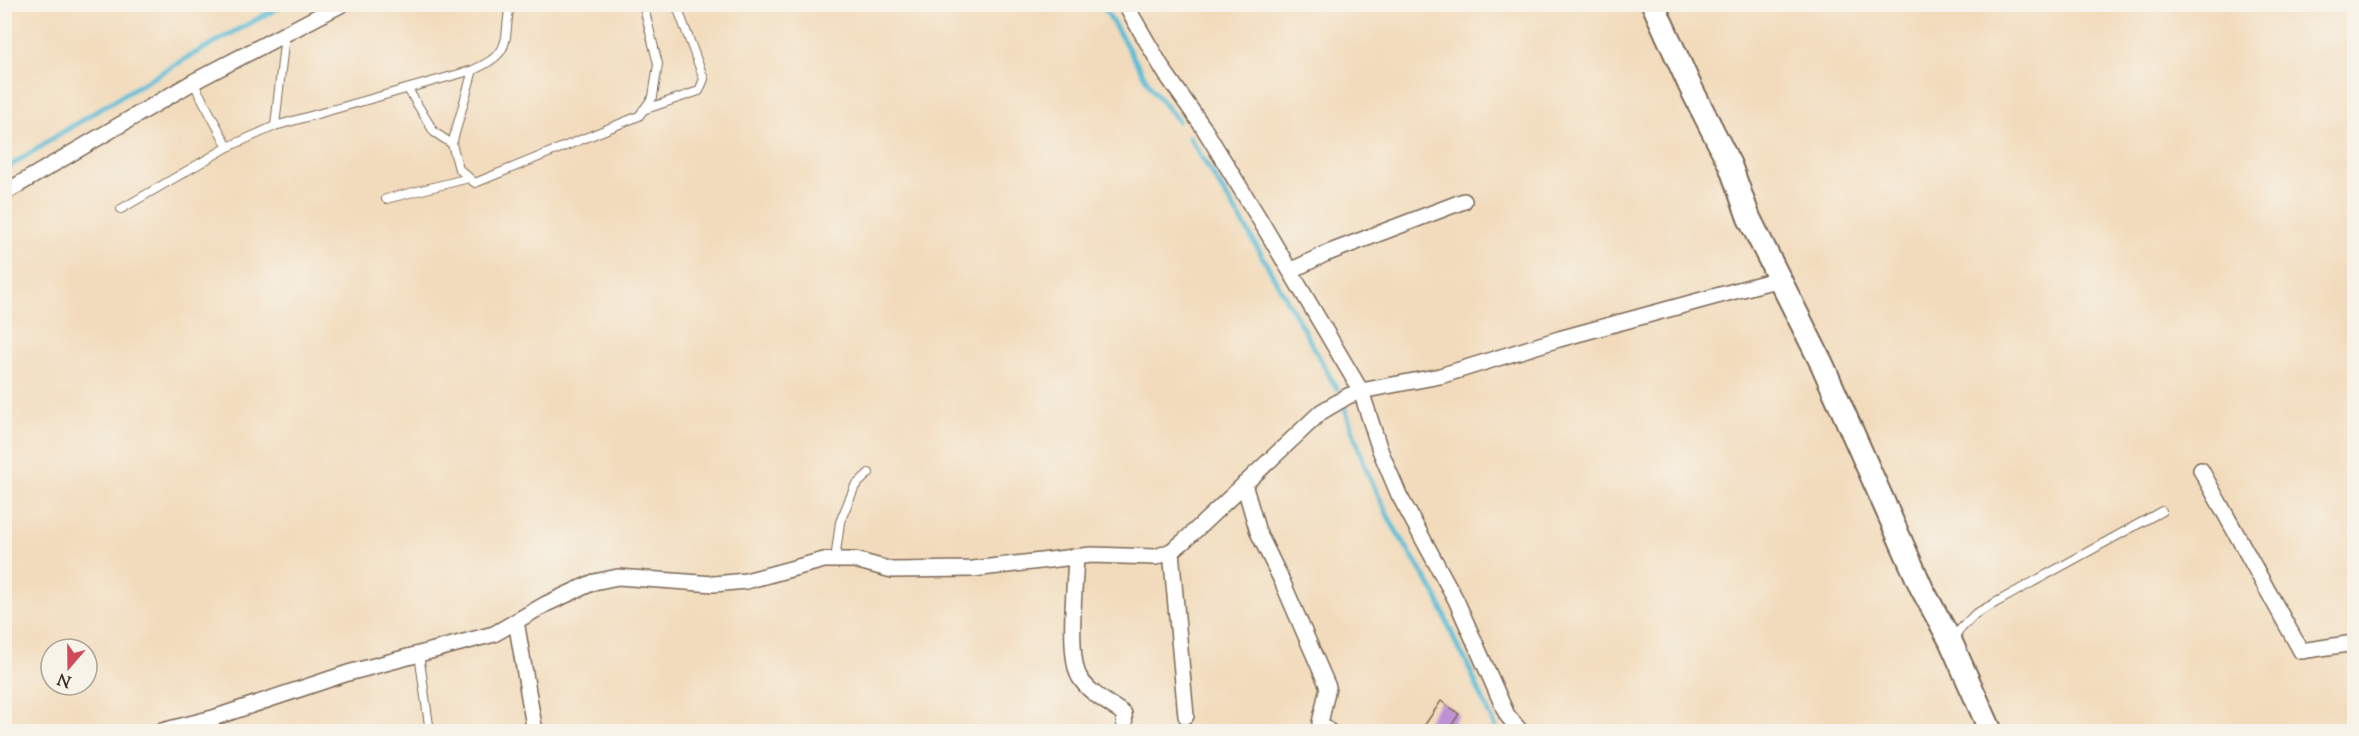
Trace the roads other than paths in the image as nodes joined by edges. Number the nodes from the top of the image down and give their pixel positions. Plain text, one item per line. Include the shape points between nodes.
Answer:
1 (342, 4) edge
2 (510, 4) edge
3 (643, 4) edge
4 (676, 4) edge
5 (1125, 4) edge
6 (1653, 4) edge
7 (285, 33) junction
8 (473, 70) junction
9 (193, 82) junction
10 (408, 89) junction
11 (643, 110) junction
12 (275, 126) junction
13 (452, 144) junction
14 (228, 147) junction
15 (469, 178) junction
16 (4, 193) edge
17 (386, 199) dead end
18 (1464, 201) dead end
19 (121, 209) dead end
20 (1290, 272) junction
21 (1779, 279) junction
22 (1361, 392) junction
23 (2201, 470) dead end
24 (869, 473) dead end
25 (1244, 484) junction
26 (2162, 511) dead end
27 (1171, 551) junction
28 (1076, 557) junction
29 (835, 560) junction
30 (516, 621) junction
31 (1950, 640) junction
32 (2355, 643) edge
33 (419, 654) junction
34 (1186, 716) dead end
35 (158, 732) edge
36 (430, 732) edge
37 (535, 732) edge
38 (1125, 732) edge
39 (1330, 732) edge
40 (1521, 732) edge
41 (1991, 732) edge

1 - 7 street
2 - 8 lane via 505,45 496,57
3 - 11 lane via 658,64 653,97
4 - 11 lane via 704,79 699,91
5 - 20 street
6 - 21 street
7 - 9 street
7 - 12 lane
8 - 10 lane
8 - 13 lane
9 - 14 lane
9 - 16 street
10 - 12 lane
10 - 13 lane via 434,132
11 - 15 lane via 639,116 491,178 475,183
12 - 14 lane
13 - 15 lane via 459,169
14 - 19 lane
15 - 17 lane
18 - 20 street via 1325,254
20 - 22 street
21 - 22 street via 1440,376
21 - 31 street via 1822,364 1922,589
22 - 25 street via 1321,412
22 - 40 street via 1399,495 1456,600 1507,715
23 - 32 street via 2301,651
24 - 29 lane via 855,486 840,522
25 - 27 street
25 - 39 street via 1258,532 1328,687 1320,723
26 - 31 lane via 1975,614
27 - 28 street via 1156,557
27 - 34 street
28 - 29 street via 973,569 904,570
28 - 38 street via 1073,653 1080,678 1124,714
29 - 30 street via 746,581 714,584 618,577 594,582
30 - 33 street via 494,634
30 - 37 street
31 - 41 street
33 - 35 street
33 - 36 lane

